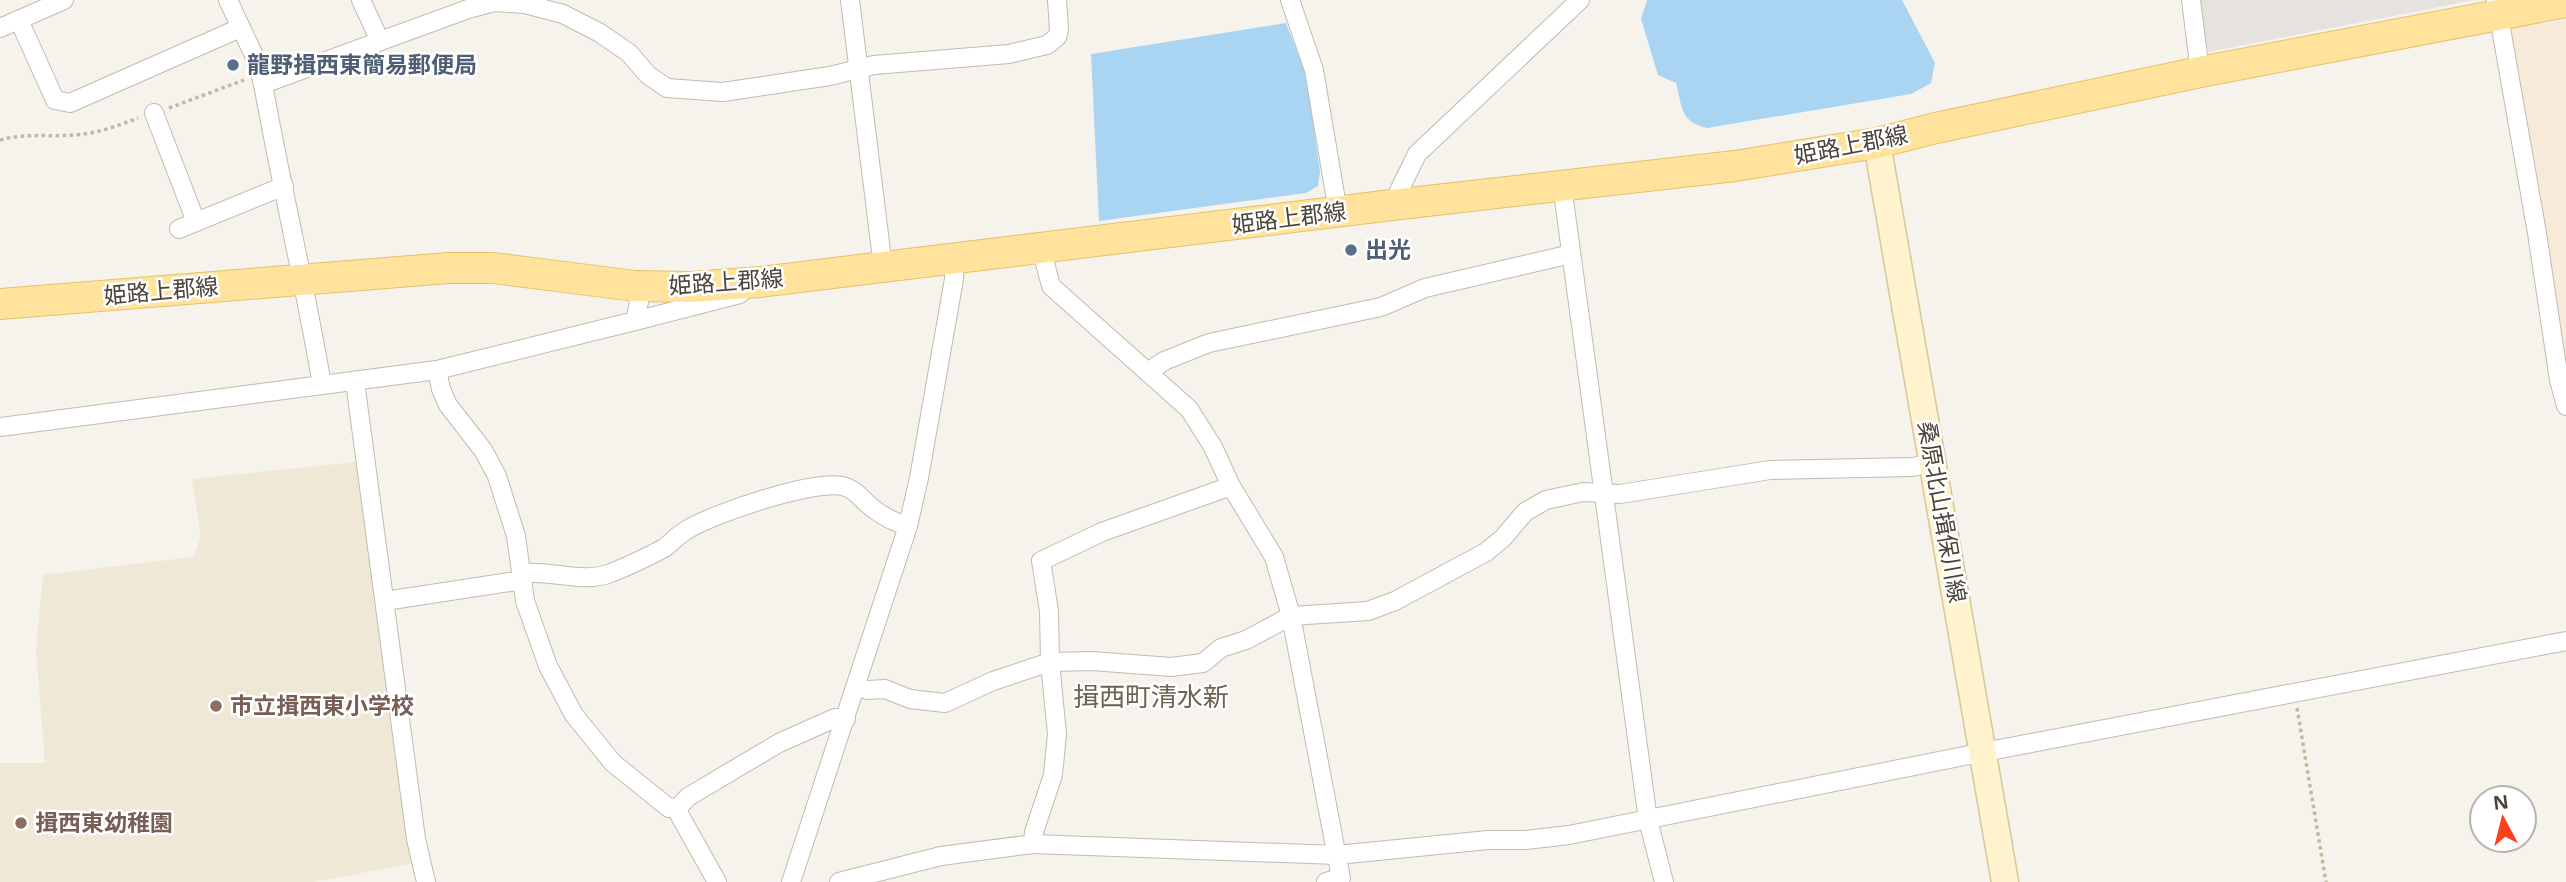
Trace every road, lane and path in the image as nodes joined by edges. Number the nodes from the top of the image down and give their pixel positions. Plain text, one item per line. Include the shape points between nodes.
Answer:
1 (64, 0) edge
2 (228, 0) edge
3 (361, 0) edge
4 (850, 0) edge
5 (1056, 0) edge
6 (1290, 0) edge
7 (1580, 0) edge
8 (2191, 0) edge
9 (2566, 2) edge
10 (2498, 7) edge
11 (19, 20) junction
12 (240, 28) junction
13 (0, 29) edge
14 (380, 41) junction
15 (857, 69) junction
16 (2200, 72) junction
17 (262, 80) junction
18 (154, 113) junction
19 (0, 140) edge
20 (1877, 143) junction
21 (284, 186) junction
22 (1562, 186) junction
23 (1392, 205) junction
24 (1338, 212) junction
25 (196, 222) junction
26 (179, 229) dead end
27 (1041, 248) junction
28 (1571, 254) junction
29 (956, 258) junction
30 (883, 267) junction
31 (302, 279) junction
32 (761, 282) junction
33 (635, 286) junction
34 (0, 304) edge
35 (635, 321) junction
36 (437, 370) junction
37 (1147, 372) junction
38 (355, 382) junction
39 (322, 385) junction
40 (2566, 406) edge
41 (0, 427) edge
42 (1934, 463) junction
43 (1231, 486) junction
44 (1604, 494) junction
45 (908, 526) junction
46 (522, 577) junction
47 (385, 601) junction
48 (1291, 616) junction
49 (2566, 641) edge
50 (1050, 662) junction
51 (857, 687) junction
52 (2294, 692) junction
53 (846, 719) junction
54 (1984, 751) junction
55 (680, 807) junction
56 (1648, 820) junction
57 (1033, 844) junction
58 (1337, 855) junction
59 (426, 882) edge
60 (716, 882) edge
61 (791, 882) edge
62 (839, 882) edge
63 (1326, 882) edge
64 (1664, 882) edge
65 (2005, 882) edge
66 (2326, 882) edge

1 - 11 street
2 - 12 street
3 - 14 street
4 - 15 street
5 - 15 street via 1059,30 1047,45 1009,54
6 - 24 street via 1314,70
7 - 23 street via 1417,154
8 - 16 street
9 - 10 main road, 姫路上郡線
10 - 16 main road, 姫路上郡線
10 - 40 street
11 - 12 street via 55,100 70,103
11 - 13 street
12 - 17 street
14 - 15 street via 494,2 563,14 629,53 667,88 723,92
14 - 17 street
15 - 30 street
16 - 20 main road, 姫路上郡線
17 - 18 path
17 - 21 street
18 - 19 path via 85,134 17,135
18 - 25 street
20 - 22 main road, 姫路上郡線 via 1735,166
20 - 42 main road, 桑原北山揖保川線
21 - 25 street
21 - 31 street
22 - 23 main road, 姫路上郡線
22 - 28 street
23 - 24 main road, 姫路上郡線
24 - 27 main road, 姫路上郡線
25 - 26 street
27 - 29 main road, 姫路上郡線
27 - 37 street via 1051,286
28 - 37 street via 1425,288 1381,307 1209,343
28 - 44 street
29 - 30 main road, 姫路上郡線
29 - 45 street
30 - 32 main road, 姫路上郡線
31 - 33 main road, 姫路上郡線 via 493,268
31 - 34 main road, 姫路上郡線
31 - 39 street
32 - 33 main road, 姫路上郡線
32 - 35 street via 747,293
33 - 35 street via 639,302
35 - 36 street
36 - 38 street
36 - 46 street via 448,405 497,476 516,536
37 - 43 street via 1189,409
38 - 39 street
38 - 47 street
39 - 41 street
42 - 44 street via 1770,470
42 - 54 main road, 桑原北山揖保川線
43 - 48 street via 1274,557
43 - 50 street via 1102,532 1041,561 1049,611
44 - 48 street via 1583,492 1546,500 1525,512 1486,552 1395,601 1368,611
44 - 56 street
45 - 46 street via 873,509 854,490 821,486 779,495 700,523 665,547 609,573 586,578 539,572
45 - 51 street
46 - 47 street
46 - 55 street via 538,641 574,715 612,763 669,808
47 - 59 street via 416,839
48 - 50 street via 1221,648 1203,663 1171,667
48 - 58 street
49 - 52 street
50 - 51 street via 945,703
50 - 57 street via 1057,734 1054,775
51 - 53 street
52 - 54 street
52 - 66 path
53 - 55 street via 835,718 779,743 688,797
53 - 61 street
54 - 56 street
54 - 65 main road, 桑原北山揖保川線
55 - 60 street
56 - 58 street via 1569,835
56 - 64 street
57 - 58 street
57 - 62 street via 941,856
58 - 63 street via 1340,878

